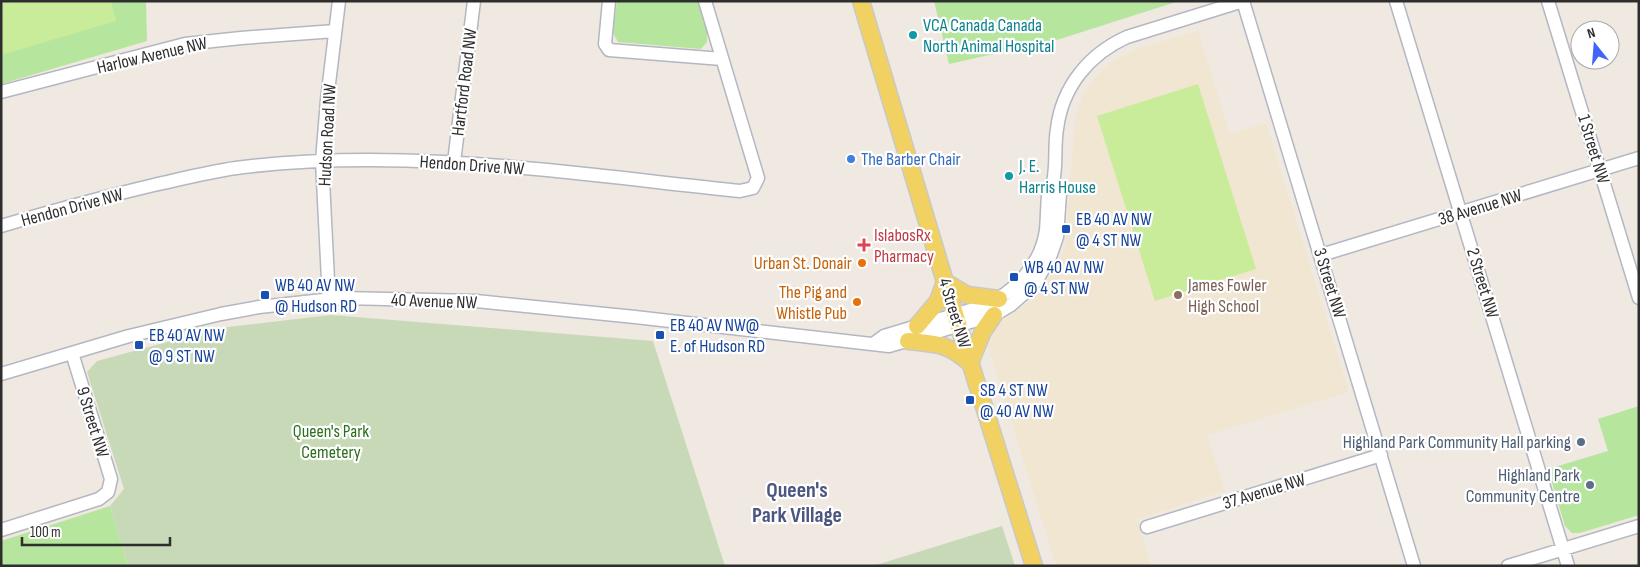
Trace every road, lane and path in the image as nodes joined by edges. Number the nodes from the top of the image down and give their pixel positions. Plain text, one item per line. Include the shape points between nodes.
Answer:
1 (339, 1) edge
2 (474, 1) edge
3 (610, 1) edge
4 (705, 1) edge
5 (861, 1) edge
6 (1243, 1) edge
7 (1396, 1) edge
8 (1548, 1) edge
9 (335, 31) junction
10 (722, 59) junction
11 (1, 92) edge
12 (1639, 158) edge
13 (322, 161) junction
14 (454, 162) junction
15 (1600, 170) junction
16 (1053, 182) junction
17 (1462, 213) junction
18 (1, 226) edge
19 (1321, 255) junction
20 (945, 282) junction
21 (1639, 298) edge
22 (999, 299) junction
23 (329, 300) junction
24 (994, 316) junction
25 (957, 320) junction
26 (917, 326) junction
27 (908, 341) junction
28 (873, 344) junction
29 (72, 353) junction
30 (970, 363) junction
31 (1, 374) edge
32 (1381, 454) junction
33 (1639, 526) edge
34 (1147, 527) dead end
35 (1, 530) edge
36 (1563, 549) junction
37 (1034, 566) edge
38 (1414, 566) edge
39 (1508, 566) edge
40 (1568, 566) edge

1 - 9 street, Hudson Road NW
2 - 14 street, Hartford Road NW
3 - 10 street via 605,44 609,50
4 - 10 street, Hendon Drive NW
5 - 20 main road, 4 Street NW
6 - 16 street, 40 Avenue NW via 1127,36 1093,58 1075,78 1060,110
6 - 19 street, 3 Street NW
7 - 17 street, 2 Street NW
8 - 15 street, 1 Street NW
9 - 11 street, Harlow Avenue NW via 185,44
9 - 13 street, Hudson Road NW
10 - 14 street, Hendon Drive NW via 758,178 753,188 740,191
12 - 15 street, 38 Avenue NW
13 - 14 street, Hendon Drive NW
13 - 18 street, Hendon Drive NW via 236,168 191,176
13 - 23 street, Hudson Road NW
15 - 17 street, 38 Avenue NW
15 - 21 street, 1 Street NW
16 - 22 street, 40 Avenue NW via 1048,193 1046,229 1040,252 1025,275
16 - 24 street, 40 Avenue NW via 1060,193 1056,237 1050,257 1028,290
17 - 19 street, 38 Avenue NW
17 - 36 street, 2 Street NW
19 - 32 street, 3 Street NW
20 - 22 main road via 967,295
20 - 25 main road, 4 Street NW
20 - 26 main road via 938,301
22 - 25 street, 40 Avenue NW
23 - 28 street, 40 Avenue NW via 476,302
23 - 29 street, 40 Avenue NW via 221,314
24 - 25 street, 40 Avenue NW
24 - 30 main road via 983,331
25 - 26 street, 40 Avenue NW
25 - 27 street, 40 Avenue NW
25 - 30 main road, 4 Street NW
26 - 28 street, 40 Avenue NW via 884,336
27 - 28 street, 40 Avenue NW via 889,346
27 - 30 main road via 953,349
29 - 31 street, 40 Avenue NW
29 - 35 street, 9 Street NW via 111,479 108,492 99,500
30 - 37 main road, 4 Street NW
32 - 34 street, 37 Avenue NW
32 - 38 street, 3 Street NW
33 - 36 street
36 - 39 street
36 - 40 street, 2 Street NW

